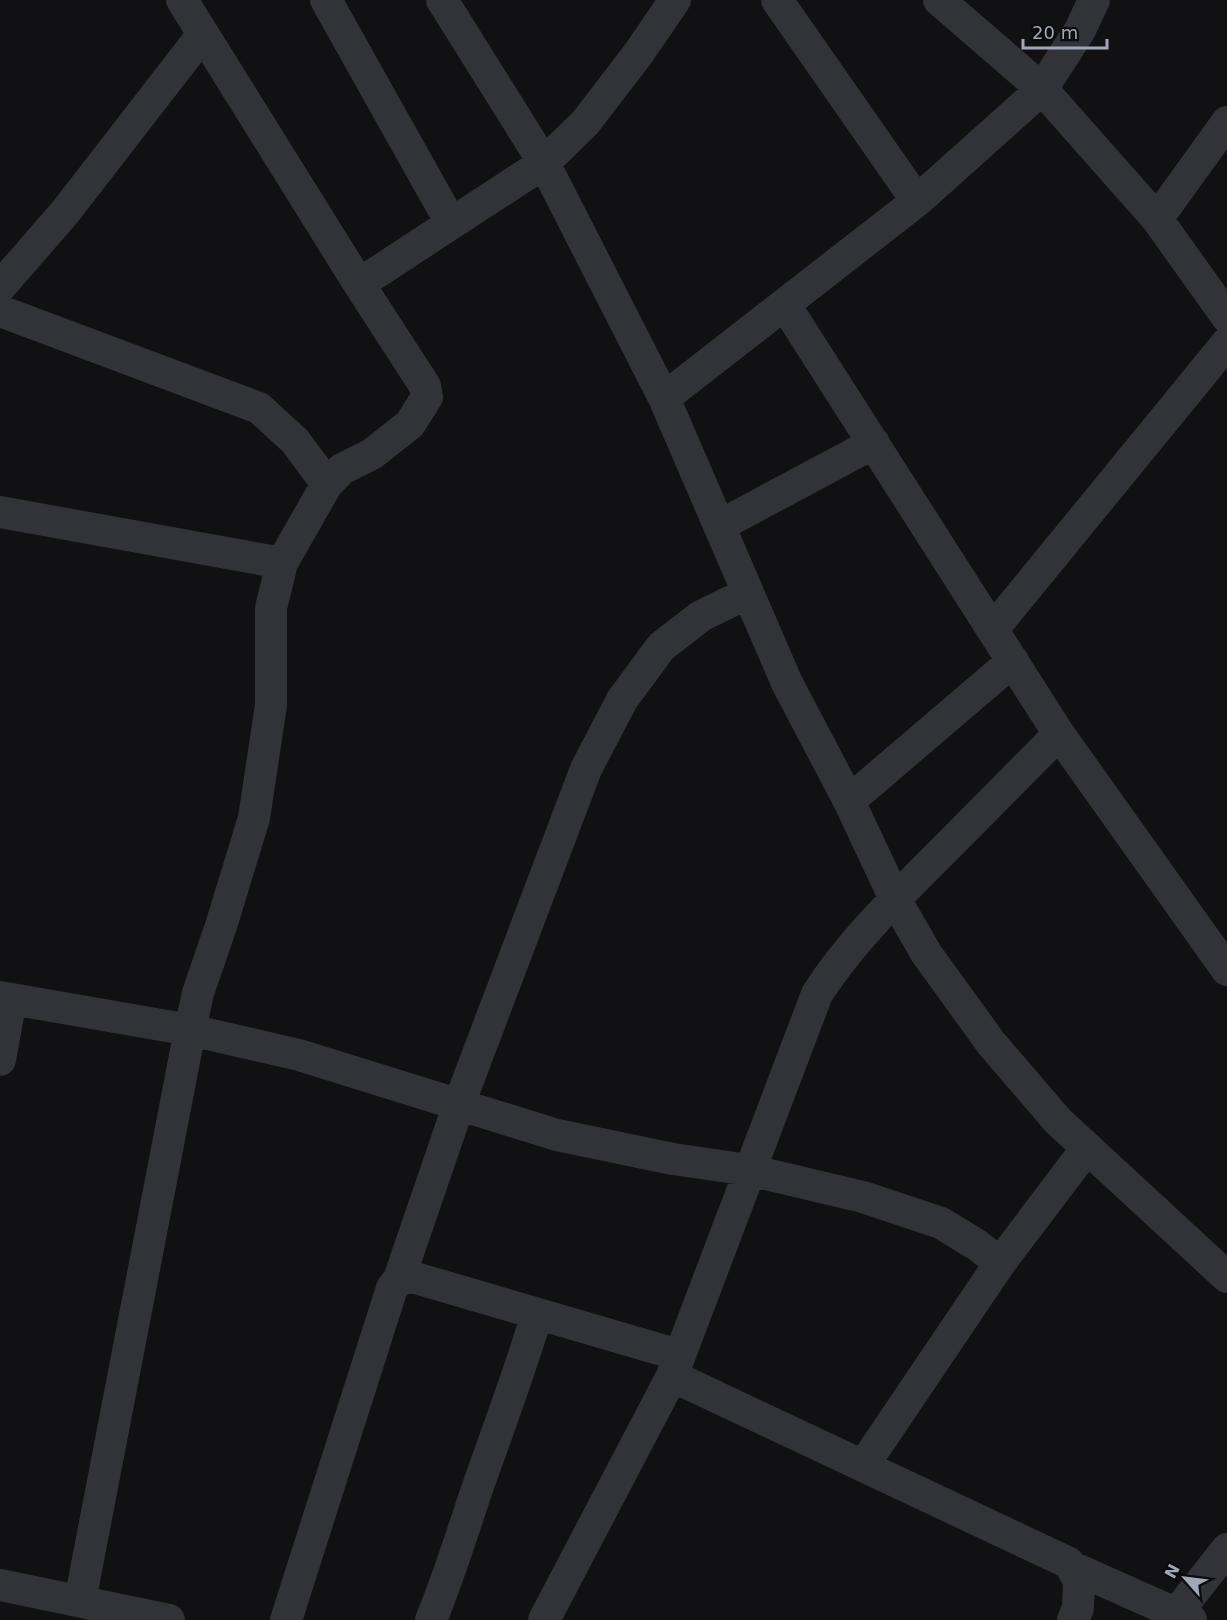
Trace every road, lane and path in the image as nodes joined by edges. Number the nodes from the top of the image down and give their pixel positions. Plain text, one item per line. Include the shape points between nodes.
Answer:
1 (326, 0) edge
2 (442, 0) edge
3 (675, 0) edge
4 (777, 0) edge
5 (939, 0) edge
6 (1094, 0) edge
7 (185, 2) edge
8 (203, 34) junction
9 (1042, 89) junction
10 (1227, 122) edge
11 (544, 163) junction
12 (917, 201) junction
13 (1157, 219) junction
14 (451, 223) junction
15 (2, 278) edge
16 (358, 284) junction
17 (785, 305) junction
18 (0, 311) edge
19 (1227, 317) edge
20 (1227, 344) edge
21 (664, 398) junction
22 (874, 443) junction
23 (327, 484) junction
24 (0, 512) edge
25 (719, 526) junction
26 (282, 562) junction
27 (748, 593) junction
28 (993, 629) junction
29 (1013, 661) junction
30 (1059, 734) junction
31 (849, 801) junction
32 (895, 899) junction
33 (1227, 970) edge
34 (6, 998) edge
35 (190, 1030) junction
36 (0, 1060) edge
37 (459, 1104) junction
38 (1087, 1148) junction
39 (749, 1170) junction
40 (1000, 1263) junction
41 (1227, 1277) edge
42 (399, 1279) junction
43 (537, 1314) junction
44 (676, 1366) junction
45 (863, 1466) junction
46 (1227, 1549) edge
47 (1071, 1567) junction
48 (0, 1585) edge
49 (80, 1601) junction
50 (1184, 1617) edge
51 (168, 1620) edge
52 (286, 1620) edge
53 (431, 1620) edge
54 (544, 1620) edge
55 (1073, 1620) edge

1 - 14 street
2 - 11 street
3 - 11 street via 585,123
4 - 12 street
5 - 9 street
6 - 9 street via 1080,30
7 - 8 street
8 - 15 street via 66,211
8 - 16 street
9 - 12 street
9 - 13 street
10 - 13 street
11 - 14 street
11 - 21 street
12 - 17 street
13 - 19 street
14 - 16 street
16 - 23 street via 425,386 427,397 410,424 372,454 342,469
17 - 21 street
17 - 22 street
18 - 23 street via 259,408 295,441
20 - 28 street
21 - 25 street
22 - 25 street
22 - 28 street
23 - 26 street
24 - 26 street
25 - 27 street
26 - 35 street via 271,608 271,705 254,818 198,993
27 - 31 street via 787,683
27 - 37 street via 701,616 661,647 622,700 586,770
28 - 29 street
29 - 30 street
29 - 31 street
30 - 32 street
30 - 33 street
31 - 32 street
32 - 38 street via 926,953 990,1042 1058,1121
32 - 39 street via 817,994
34 - 35 street
34 - 36 street
35 - 37 street via 299,1055
35 - 49 street
37 - 39 street via 557,1135 673,1160
37 - 42 street
38 - 40 street
38 - 41 street
39 - 40 street via 863,1197 941,1223
39 - 44 street
40 - 45 street
42 - 43 street via 412,1277
42 - 52 street via 392,1288
43 - 44 street
43 - 53 street
44 - 45 street
44 - 54 street
45 - 47 street
46 - 50 street
47 - 50 street
47 - 55 street via 1079,1581 1078,1608
48 - 49 street
49 - 51 street

